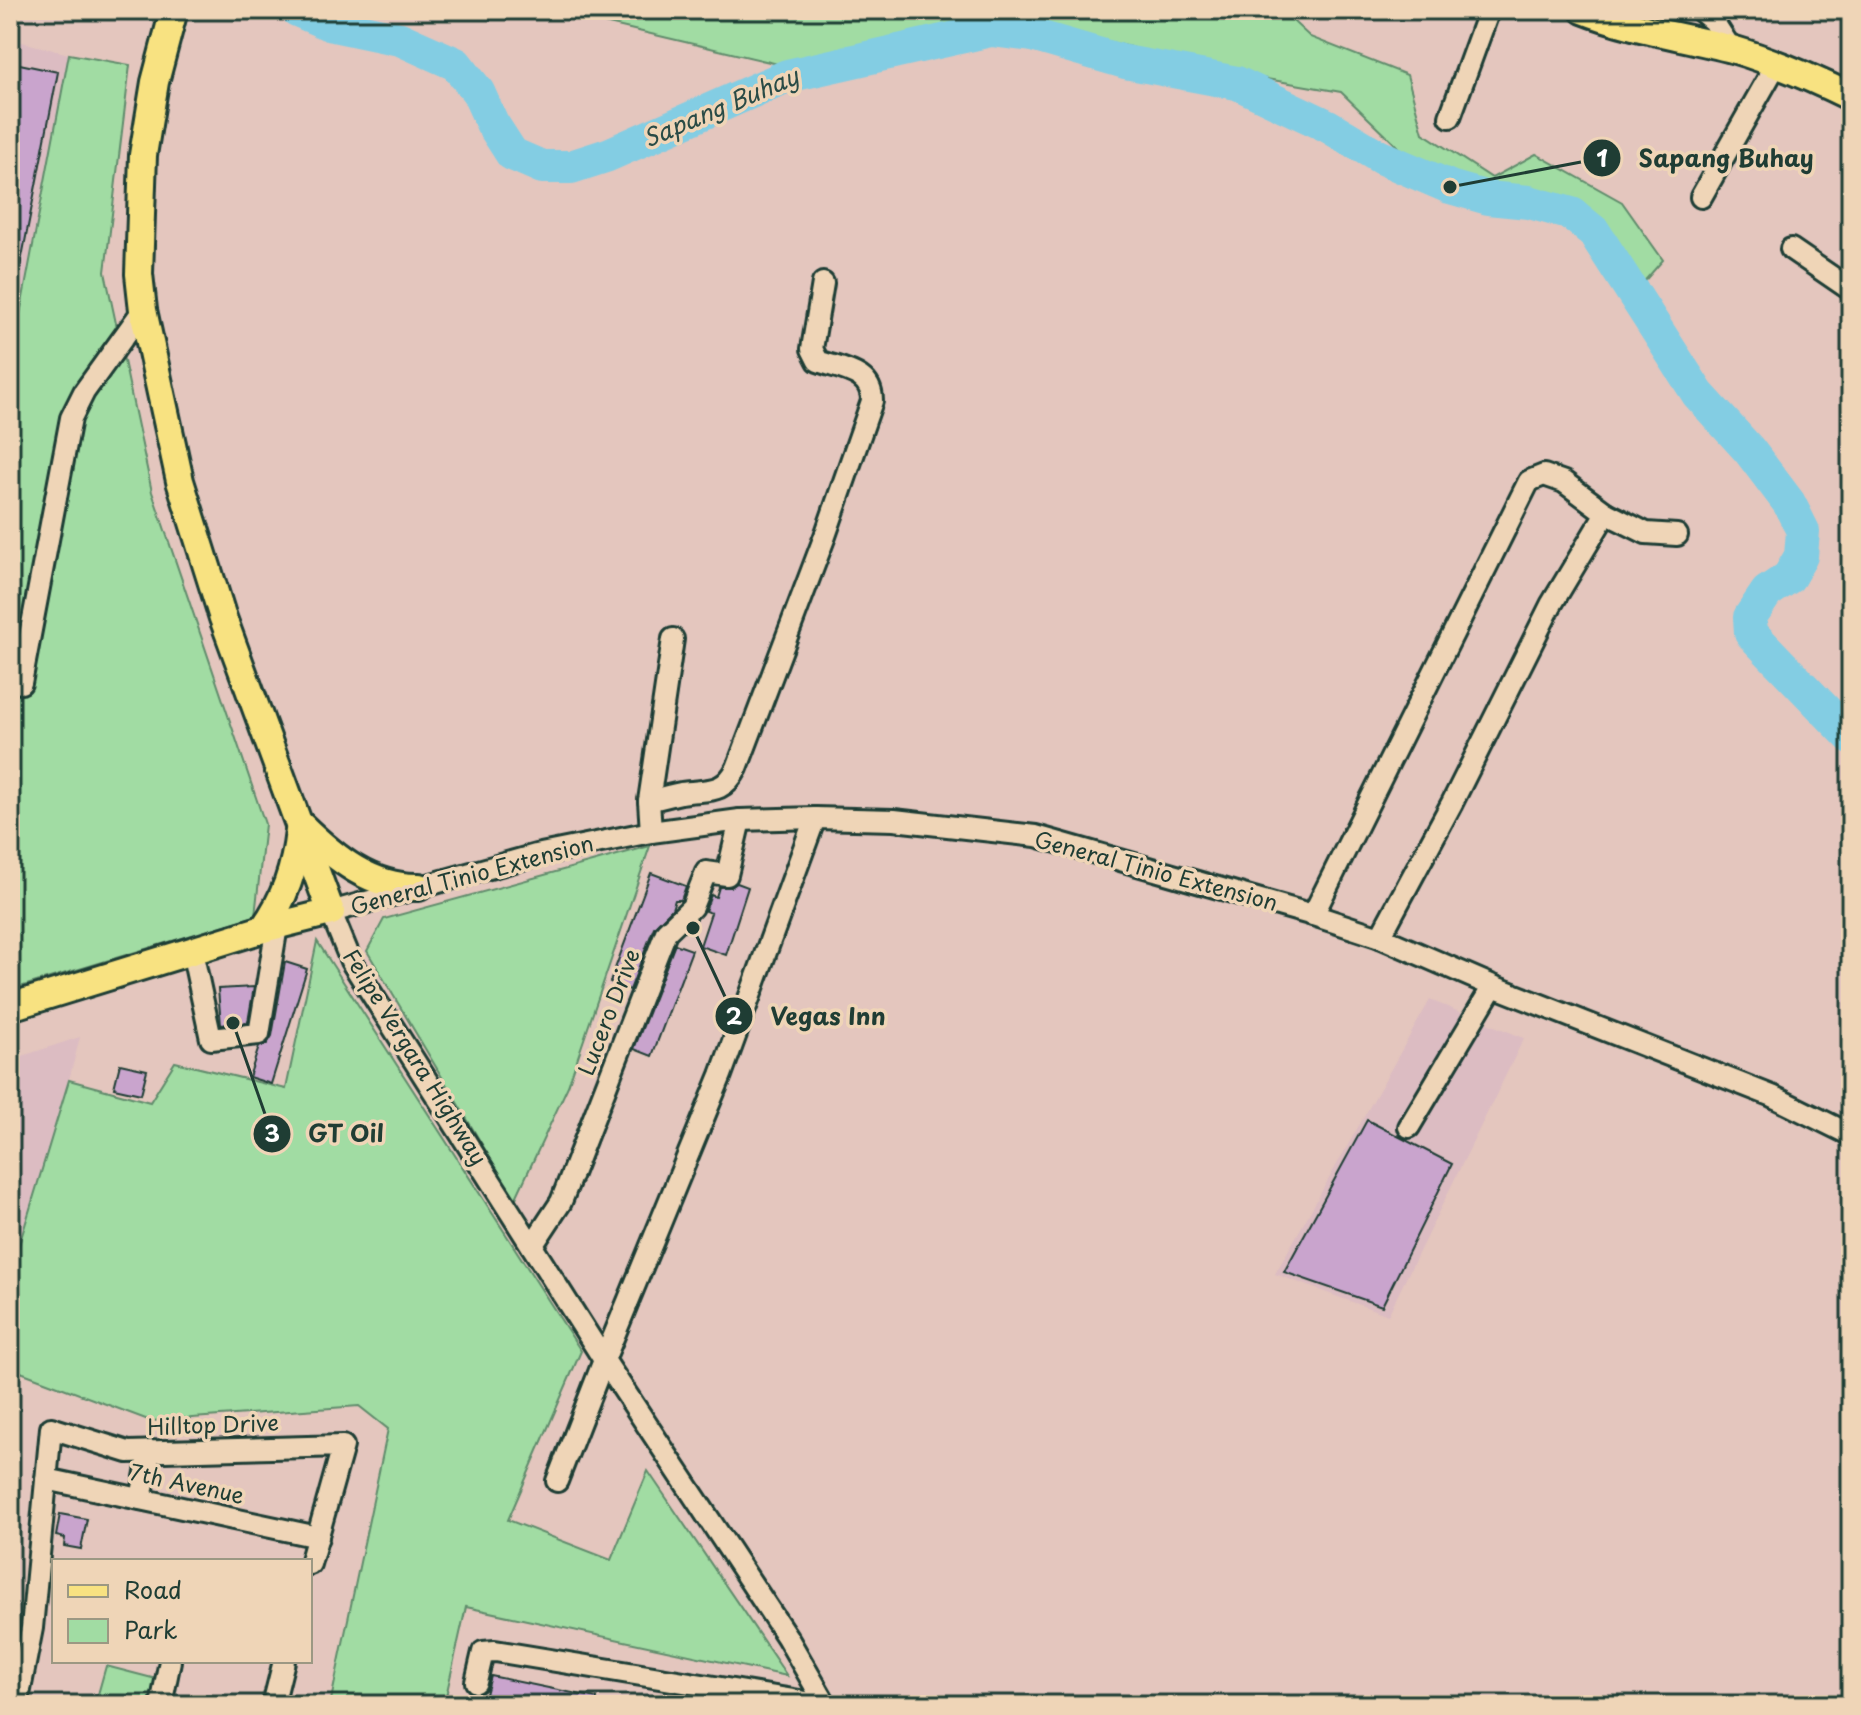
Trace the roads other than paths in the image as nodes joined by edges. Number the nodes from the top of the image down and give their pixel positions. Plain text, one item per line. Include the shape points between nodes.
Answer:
1 (174, 10) edge
2 (1489, 10) edge
3 (1583, 10) edge
4 (1700, 10) edge
5 (1731, 49) junction
6 (1777, 63) junction
7 (1851, 97) edge
8 (1450, 117) dead end
9 (1701, 197) dead end
10 (1791, 249) dead end
11 (823, 283) dead end
12 (1851, 290) edge
13 (143, 310) junction
14 (1606, 513) junction
15 (1677, 535) dead end
16 (673, 639) dead end
17 (21, 683) dead end
18 (649, 801) junction
19 (815, 818) junction
20 (740, 820) junction
21 (300, 823) junction
22 (651, 832) junction
23 (419, 887) junction
24 (331, 912) junction
25 (1313, 915) junction
26 (270, 927) junction
27 (1380, 937) junction
28 (192, 951) junction
29 (1493, 986) junction
30 (10, 1007) edge
31 (1409, 1127) dead end
32 (1851, 1135) edge
33 (532, 1246) junction
34 (604, 1360) junction
35 (150, 1451) junction
36 (46, 1479) junction
37 (557, 1481) dead end
38 (141, 1499) junction
39 (318, 1537) junction
40 (50, 1559) edge
41 (311, 1559) edge
42 (170, 1663) edge
43 (284, 1663) edge
44 (476, 1682) dead end
45 (19, 1705) edge
46 (161, 1705) edge
47 (273, 1705) edge
48 (825, 1705) edge

1 - 13 main road, Felipe Vergara Highway via 143,155
2 - 8 street
3 - 5 main road
4 - 5 street
5 - 6 main road
6 - 7 main road
6 - 9 street
10 - 12 street
11 - 18 street via 814,356 867,381 872,401 730,781 717,790
13 - 17 street via 71,418
13 - 21 main road, Felipe Vergara Highway via 180,481 223,618
14 - 15 street via 1646,533
14 - 25 street via 1564,482 1544,475 1529,481
14 - 27 street via 1551,605
16 - 18 street
18 - 22 street
19 - 20 street, General Tinio Extension
19 - 25 street, General Tinio Extension via 894,820 1036,836
19 - 34 street via 721,1075
20 - 22 street, General Tinio Extension
20 - 33 street, Lucero Drive via 727,875 706,872 692,907 666,932 561,1202
21 - 23 main road via 353,869 397,888
21 - 24 main road, Felipe Vergara Highway
21 - 26 main road via 288,887
22 - 23 street, General Tinio Extension via 536,855
23 - 24 street, General Tinio Extension
24 - 26 main road, General Tinio Extension
24 - 33 street, Felipe Vergara Highway via 351,961
25 - 27 street, General Tinio Extension
26 - 28 main road, General Tinio Extension
26 - 28 street via 259,1034 211,1039
27 - 29 street, General Tinio Extension
28 - 30 main road, General Tinio Extension
29 - 31 street
29 - 32 street, General Tinio Extension via 1772,1096
33 - 34 street, Felipe Vergara Highway
34 - 37 street
34 - 48 street, Felipe Vergara Highway via 787,1637
35 - 36 street, Hilltop Drive via 128,1452 51,1428
35 - 38 street
35 - 39 street, Hilltop Drive via 343,1446
36 - 38 street, 7th Avenue
36 - 40 street, Hilltop Drive
38 - 39 street, 7th Avenue
39 - 41 street, Hilltop Drive
40 - 45 street, Hilltop Drive
42 - 46 street
43 - 47 street
44 - 48 street via 483,1652 495,1651

